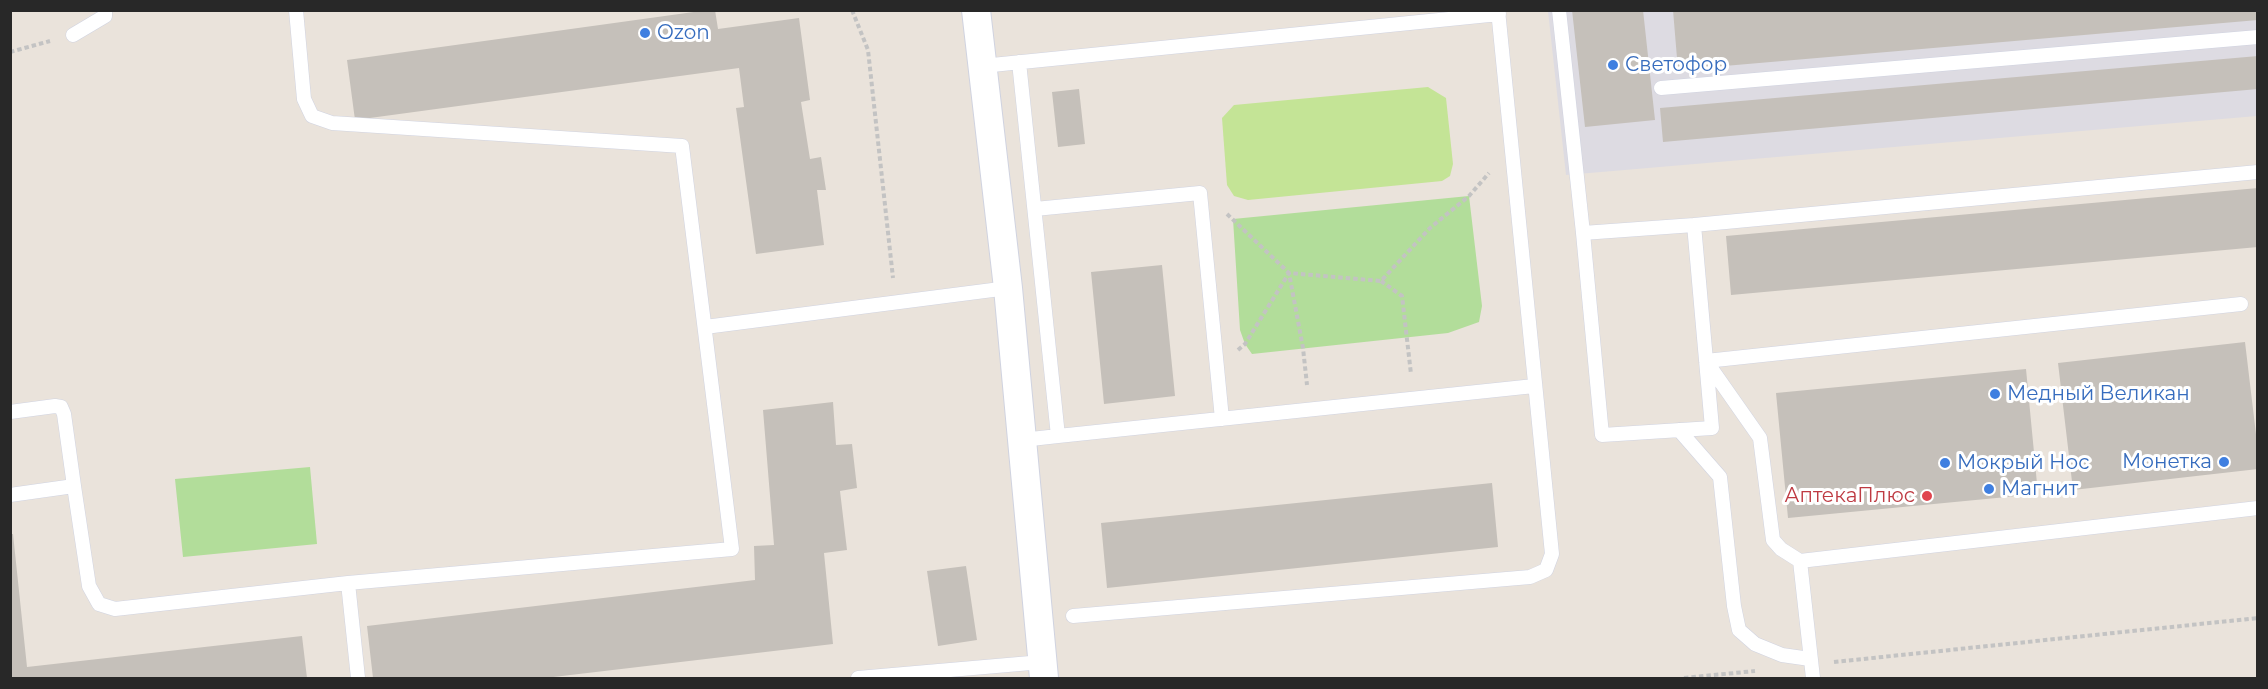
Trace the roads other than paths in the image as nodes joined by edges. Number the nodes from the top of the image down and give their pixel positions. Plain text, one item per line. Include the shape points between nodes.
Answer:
1 (105, 10) edge
2 (296, 10) edge
3 (976, 10) edge
4 (1559, 10) edge
5 (1498, 12) edge
6 (73, 35) road end
7 (2258, 37) edge
8 (1019, 62) junction
9 (982, 66) junction
10 (1661, 88) dead end
11 (2258, 172) edge
12 (1035, 209) junction
13 (1694, 225) junction
14 (1583, 233) junction
15 (1008, 288) junction
16 (2241, 304) dead end
17 (705, 327) junction
18 (1706, 362) junction
19 (1534, 386) junction
20 (10, 412) edge
21 (1222, 419) junction
22 (1679, 430) junction
23 (1058, 436) junction
24 (1022, 440) junction
25 (74, 486) junction
26 (10, 495) edge
27 (2258, 508) edge
28 (1800, 561) junction
29 (348, 582) junction
30 (1073, 616) dead end
31 (1811, 667) edge
32 (1043, 670) edge
33 (358, 678) edge
34 (858, 678) edge

1 - 6 lane via 105,16
2 - 17 lane via 304,99 312,116 332,123 682,146
3 - 9 street
4 - 14 lane
5 - 8 lane
5 - 19 lane
7 - 10 lane
8 - 9 lane
8 - 12 lane
9 - 15 street
11 - 13 lane
12 - 21 lane via 1200,193
12 - 23 lane
13 - 14 lane
13 - 18 lane
14 - 22 lane via 1602,435
15 - 17 lane
15 - 24 street
16 - 18 lane
17 - 29 lane via 732,549
18 - 22 lane via 1712,428
18 - 28 lane via 1760,438 1773,540
19 - 21 lane
19 - 30 lane via 1552,554 1546,570 1530,578
20 - 25 lane via 61,407
21 - 23 lane
22 - 31 lane via 1720,477 1739,630 1755,644
23 - 24 lane
24 - 32 street
25 - 26 lane
25 - 29 lane via 88,586 99,604 115,609
27 - 28 lane
28 - 31 lane
29 - 33 lane
32 - 34 lane

